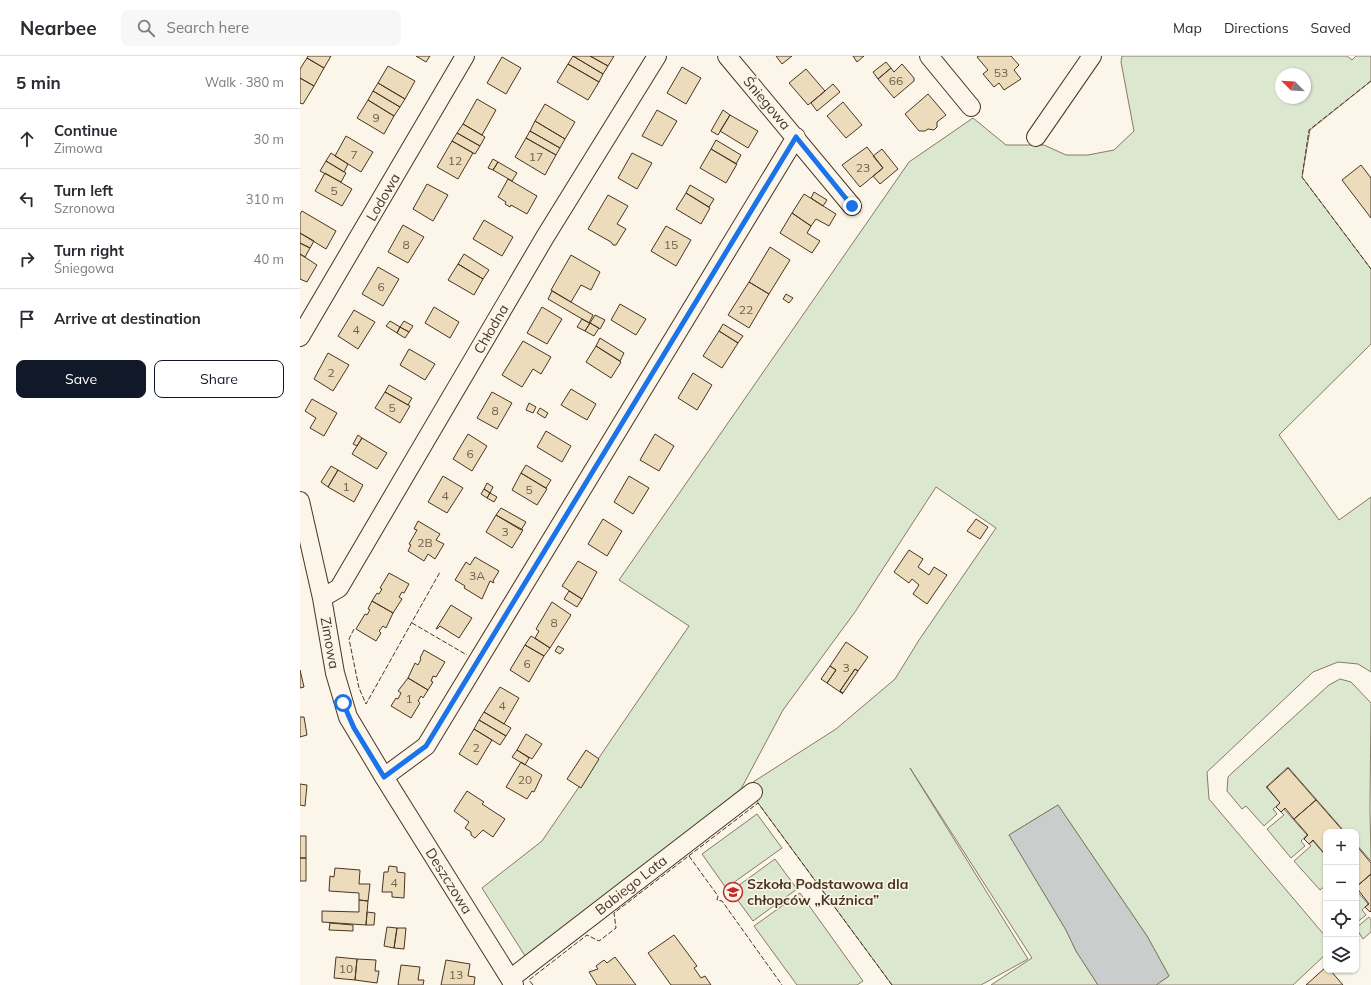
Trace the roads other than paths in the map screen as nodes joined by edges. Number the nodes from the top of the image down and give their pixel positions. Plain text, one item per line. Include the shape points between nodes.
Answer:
1 (465, 56) edge
2 (657, 56) edge
3 (728, 56) edge
4 (929, 56) edge
5 (1092, 56) edge
6 (971, 107) dead end
7 (796, 137) junction
8 (1036, 137) dead end
9 (852, 206) dead end
10 (300, 337) edge
11 (300, 501) edge
12 (322, 598) junction
13 (384, 777) junction
14 (753, 792) dead end
15 (512, 982) edge

1 - 10 street, Lodowa
2 - 12 street, Chłodna via 545,237 340,588
3 - 7 street, Śniegowa
4 - 6 street
5 - 8 street
7 - 9 street, Śniegowa
7 - 13 street via 426,746
11 - 12 street, Zimowa
12 - 13 street, Zimowa via 343,703 354,728
13 - 15 street, Deszczowa
14 - 15 street, Babiego Lata

